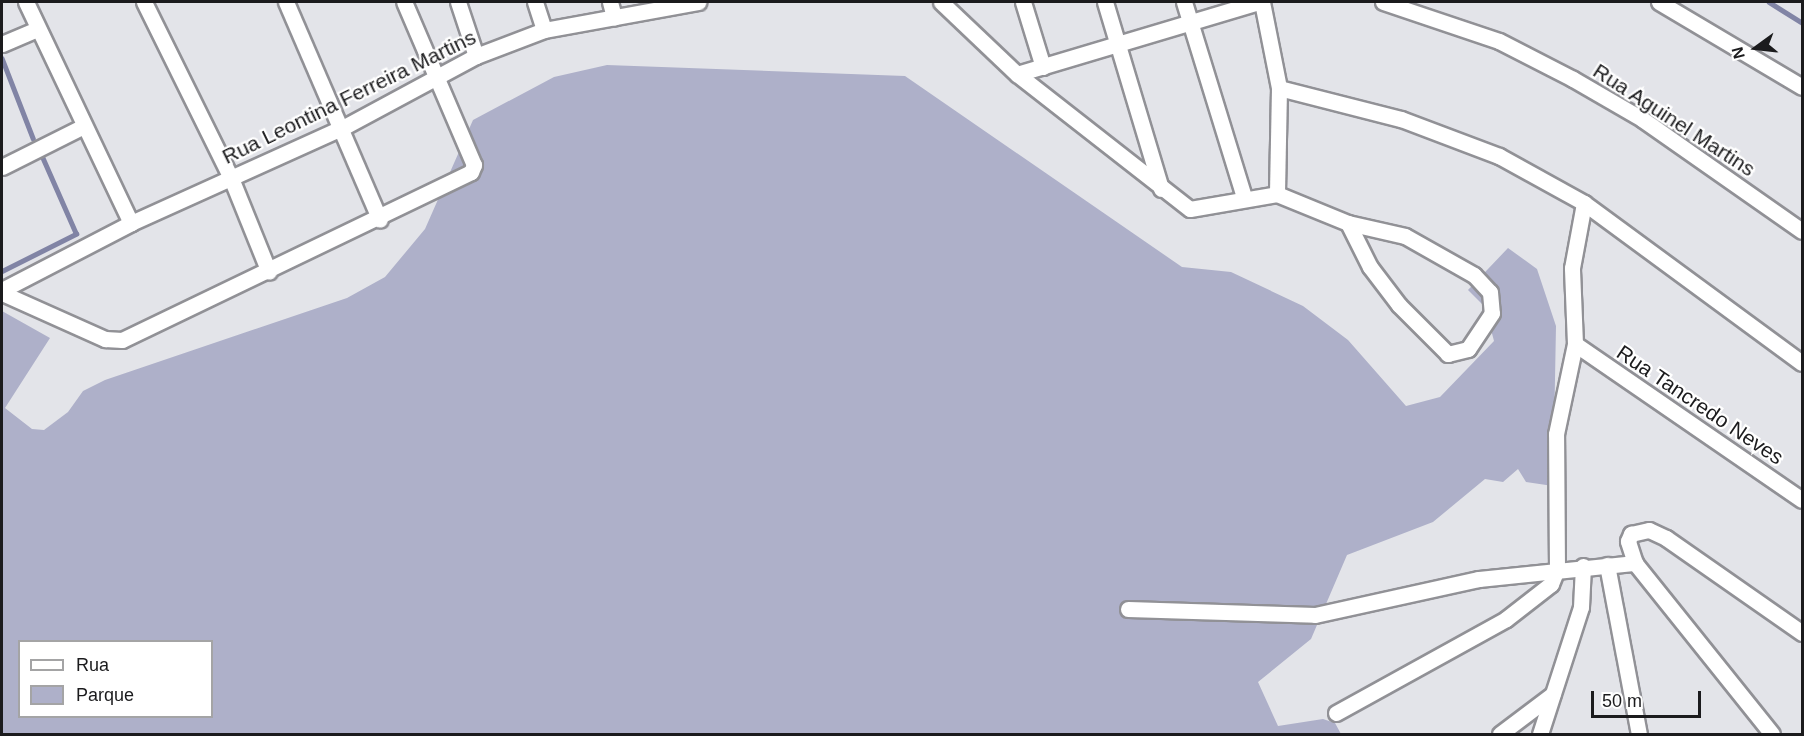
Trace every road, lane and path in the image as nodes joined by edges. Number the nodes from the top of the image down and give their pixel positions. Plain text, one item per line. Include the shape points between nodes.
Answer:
1 (26, 2) edge
2 (144, 2) edge
3 (286, 2) edge
4 (404, 2) edge
5 (458, 2) edge
6 (535, 2) edge
7 (610, 2) edge
8 (693, 2) edge
9 (941, 2) edge
10 (1023, 2) edge
11 (1104, 2) edge
12 (1184, 2) edge
13 (1260, 2) edge
14 (1383, 2) edge
15 (1659, 2) edge
16 (614, 17) junction
17 (1190, 21) junction
18 (37, 29) junction
19 (544, 30) junction
20 (1118, 42) junction
21 (2, 44) edge
22 (476, 56) junction
23 (1043, 67) junction
24 (1017, 75) junction
25 (434, 78) junction
26 (1803, 87) edge
27 (1279, 88) junction
28 (82, 127) junction
29 (344, 127) junction
30 (2, 167) edge
31 (231, 178) junction
32 (1161, 189) junction
33 (1277, 194) junction
34 (1244, 197) junction
35 (1584, 204) junction
36 (380, 220) junction
37 (1348, 223) junction
38 (131, 224) junction
39 (1803, 231) edge
40 (269, 272) junction
41 (2, 291) edge
42 (1575, 344) junction
43 (1803, 363) edge
44 (1803, 500) edge
45 (1635, 563) junction
46 (1607, 565) junction
47 (1583, 566) junction
48 (1557, 569) junction
49 (1128, 609) dead end
50 (1803, 633) edge
51 (1553, 694) junction
52 (1336, 713) dead end
53 (1500, 735) edge
54 (1540, 735) edge
55 (1639, 735) edge
56 (1772, 735) edge

1 - 18 street
2 - 31 street
3 - 29 street
4 - 25 street
5 - 22 street
6 - 19 street
7 - 16 street
8 - 16 street, Rua Leontina Ferreira Martins
9 - 24 street
10 - 23 street
11 - 20 street
12 - 17 street
13 - 17 street
13 - 27 street
14 - 39 street, Rua Aguinel Martins via 1499,41 1573,79 1642,119
15 - 26 street
16 - 19 street, Rua Leontina Ferreira Martins
17 - 20 street
17 - 34 street
18 - 21 street
18 - 28 street
19 - 22 street, Rua Leontina Ferreira Martins
20 - 23 street
20 - 32 street
22 - 25 street, Rua Leontina Ferreira Martins
23 - 24 street
24 - 32 street
25 - 29 street, Rua Leontina Ferreira Martins
25 - 36 street via 473,169
27 - 33 street
27 - 35 street via 1401,119 1499,156
28 - 30 street
28 - 38 street
29 - 31 street, Rua Leontina Ferreira Martins
29 - 36 street
31 - 38 street, Rua Leontina Ferreira Martins
31 - 40 street
32 - 34 street via 1198,210
33 - 34 street
33 - 37 street
35 - 42 street via 1572,268
35 - 43 street
36 - 40 street
37 - 37 street via 1370,267 1400,305 1448,354 1468,349 1492,313 1484,283 1434,248
38 - 41 street, Rua Leontina Ferreira Martins
40 - 41 street via 122,340 94,335
42 - 44 street, Rua Tancredo Neves
42 - 48 street via 1556,434
45 - 46 street
45 - 50 street via 1628,541 1631,534 1649,530 1696,556
45 - 56 street
46 - 47 street
46 - 55 street
47 - 48 street
47 - 51 street via 1581,607
48 - 49 street via 1479,579 1315,615
48 - 52 street via 1551,584 1506,619
51 - 53 street
51 - 54 street

